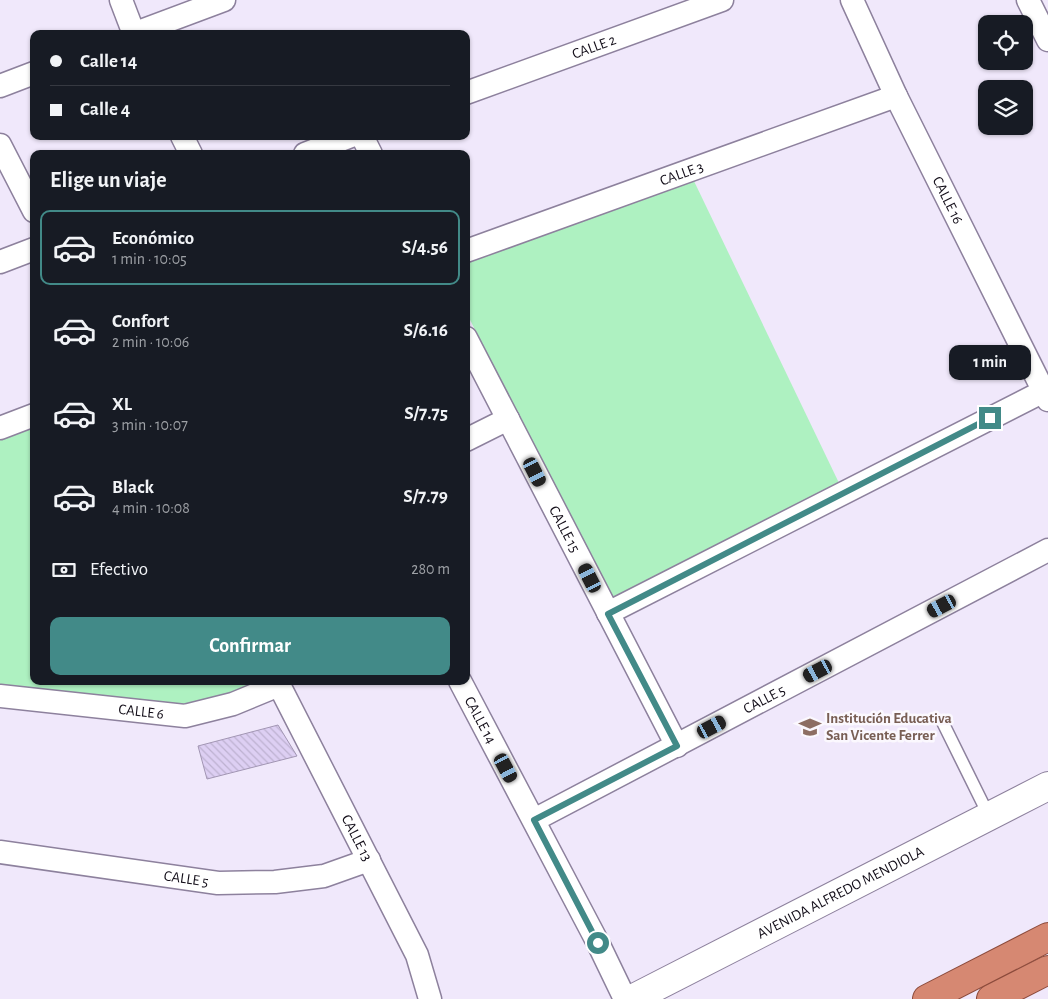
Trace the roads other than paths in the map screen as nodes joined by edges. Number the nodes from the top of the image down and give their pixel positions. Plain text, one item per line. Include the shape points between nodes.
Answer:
1 (121, 0) edge
2 (224, 0) edge
3 (722, 0) edge
4 (852, 0) edge
5 (1028, 0) edge
6 (132, 30) edge
7 (144, 30) edge
8 (1048, 40) edge
9 (30, 75) edge
10 (0, 86) edge
11 (470, 93) edge
12 (896, 96) junction
13 (341, 140) edge
14 (0, 145) edge
15 (315, 150) edge
16 (30, 202) edge
17 (470, 250) edge
18 (30, 251) edge
19 (0, 262) edge
20 (470, 346) edge
21 (1046, 395) edge
22 (30, 417) edge
23 (508, 420) junction
24 (0, 428) edge
25 (470, 438) edge
26 (1048, 550) edge
27 (608, 614) junction
28 (274, 685) edge
29 (279, 685) edge
30 (462, 685) edge
31 (0, 696) edge
32 (943, 724) dead end
33 (677, 746) junction
34 (1048, 786) edge
35 (989, 817) junction
36 (534, 820) junction
37 (0, 852) edge
38 (369, 860) junction
39 (1048, 936) edge
40 (1048, 970) edge
41 (430, 999) edge
42 (625, 999) edge
43 (632, 999) edge
44 (927, 999) edge
45 (991, 999) edge

1 - 6 street
2 - 7 street
3 - 11 street, CALLE 2
4 - 12 street, CALLE 16
5 - 8 street
9 - 10 street
12 - 17 street, CALLE 3
12 - 21 street, CALLE 16
13 - 15 street
14 - 16 street
18 - 19 street
20 - 23 street, CALLE 15
21 - 27 street
22 - 24 street
23 - 25 street
23 - 27 street, CALLE 15
26 - 33 street, CALLE 5
27 - 33 street, CALLE 15
28 - 31 street, CALLE 6 via 233,704 186,716
29 - 38 street, CALLE 13
30 - 36 street, CALLE 14
32 - 35 lane
33 - 36 street, CALLE 5
34 - 35 street, AVENIDA ALFREDO MENDIOLA
35 - 43 street, AVENIDA ALFREDO MENDIOLA
36 - 42 street, CALLE 14
37 - 38 street, CALLE 5 via 218,883 276,882 324,876
38 - 41 street, CALLE 13 via 416,955
39 - 44 highway
40 - 45 highway

